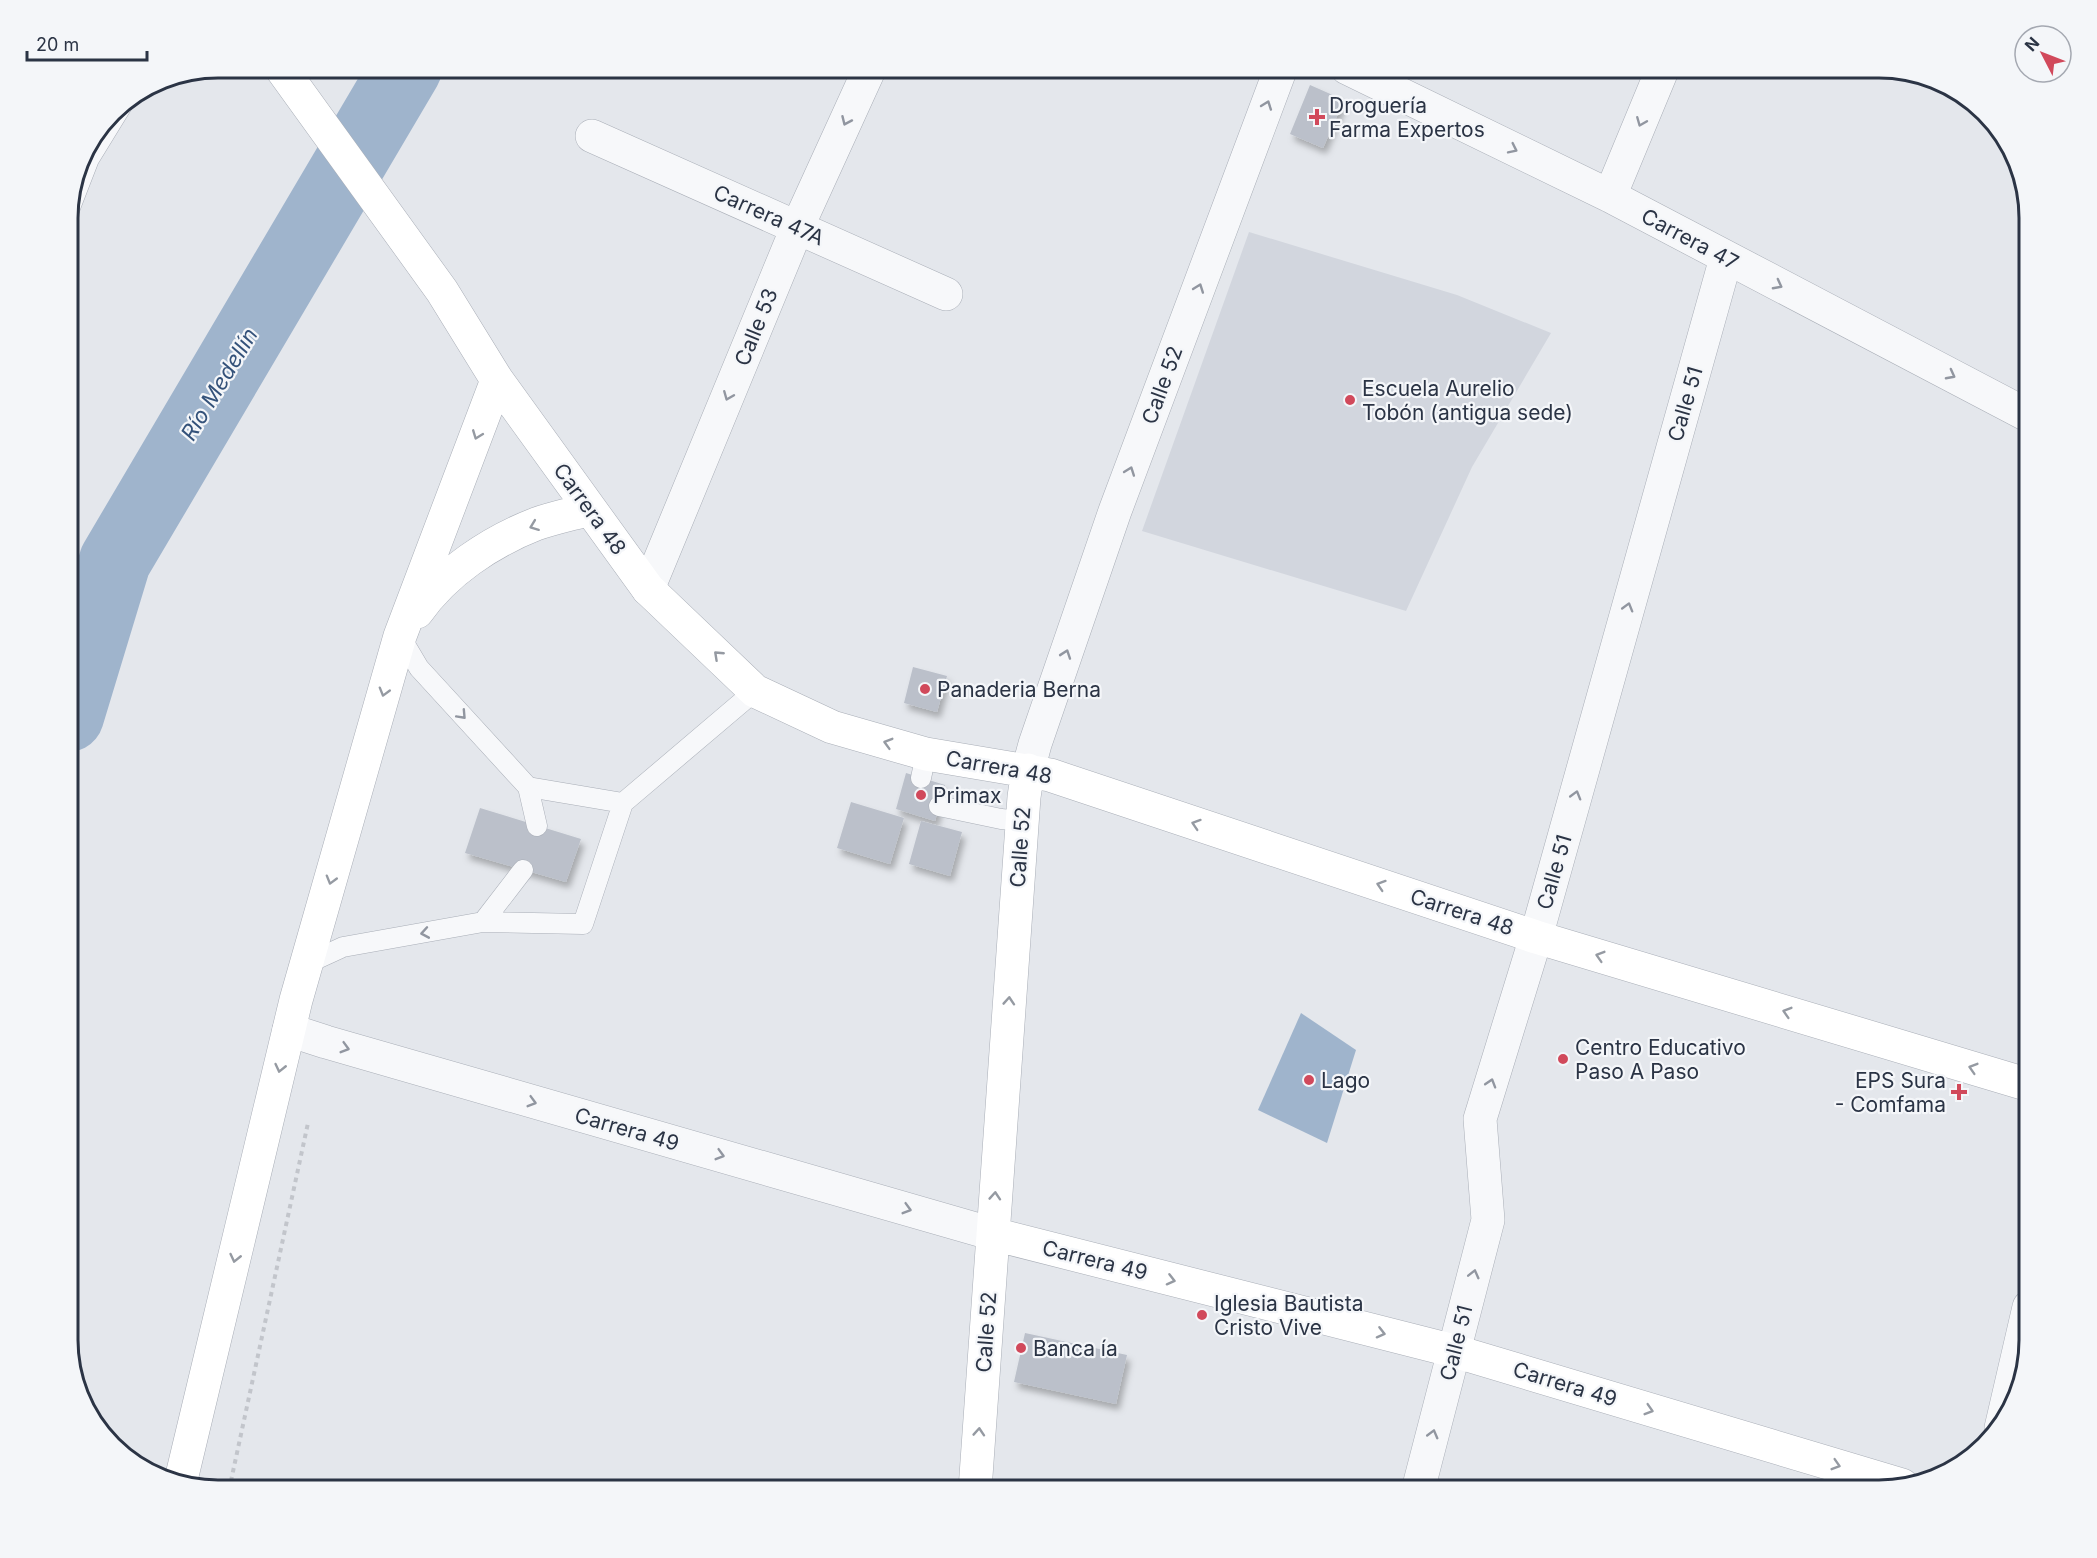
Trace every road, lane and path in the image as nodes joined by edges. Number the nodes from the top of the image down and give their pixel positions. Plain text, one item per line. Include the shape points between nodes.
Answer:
1 (288, 78) edge
2 (865, 78) edge
3 (1277, 78) edge
4 (1368, 78) edge
5 (1659, 78) edge
6 (592, 136) dead end
7 (1610, 196) junction
8 (797, 228) junction
9 (1726, 258) junction
10 (946, 294) dead end
11 (497, 380) junction
12 (2019, 410) edge
13 (590, 509) junction
14 (648, 589) junction
15 (400, 636) junction
16 (755, 691) junction
17 (1028, 770) junction
18 (528, 787) junction
19 (623, 802) junction
20 (939, 806) dead end
21 (1022, 821) junction
22 (537, 826) dead end
23 (523, 870) dead end
24 (483, 922) junction
25 (1536, 937) junction
26 (306, 964) junction
27 (289, 1030) junction
28 (2019, 1082) edge
29 (993, 1234) junction
30 (1454, 1352) junction
31 (2018, 1356) edge
32 (2010, 1389) edge
33 (182, 1475) edge
34 (976, 1480) edge
35 (1421, 1480) edge
36 (1884, 1480) edge

1 - 11 street, Carrera 48 via 441,291
2 -> 8 street, Calle 53
17 -> 3 street, Calle 52 via 1115,512
4 -> 7 street, Carrera 47
5 -> 7 street
6 - 8 street, Carrera 47A
7 - 9 street, Carrera 47
8 - 10 street, Carrera 47A
8 -> 14 street, Calle 53
9 -> 12 street, Carrera 47
25 -> 9 street, Calle 51
11 - 13 street, Carrera 48
11 -> 15 street
13 - 14 street, Carrera 48
13 -> 15 street via 536,524 485,548 427,598
16 -> 14 street, Carrera 48
15 -> 18 lane via 419,668
15 -> 26 street
17 -> 16 street, Carrera 48 via 923,766
16 - 19 lane
17 - 21 street, Calle 52
25 -> 17 street, Carrera 48
18 - 19 lane
18 - 22 lane
19 - 24 lane via 583,924
20 - 21 lane
29 -> 21 street, Calle 52
23 - 24 lane
24 -> 26 lane via 343,947
28 -> 25 street, Carrera 48
30 -> 25 street, Calle 51 via 1488,1220 1480,1119
26 - 27 street
27 -> 29 street, Carrera 49
27 -> 33 street
29 -> 30 street, Carrera 49
34 -> 29 street, Calle 52
35 -> 30 street, Calle 51
30 -> 36 street, Carrera 49
31 - 32 street

